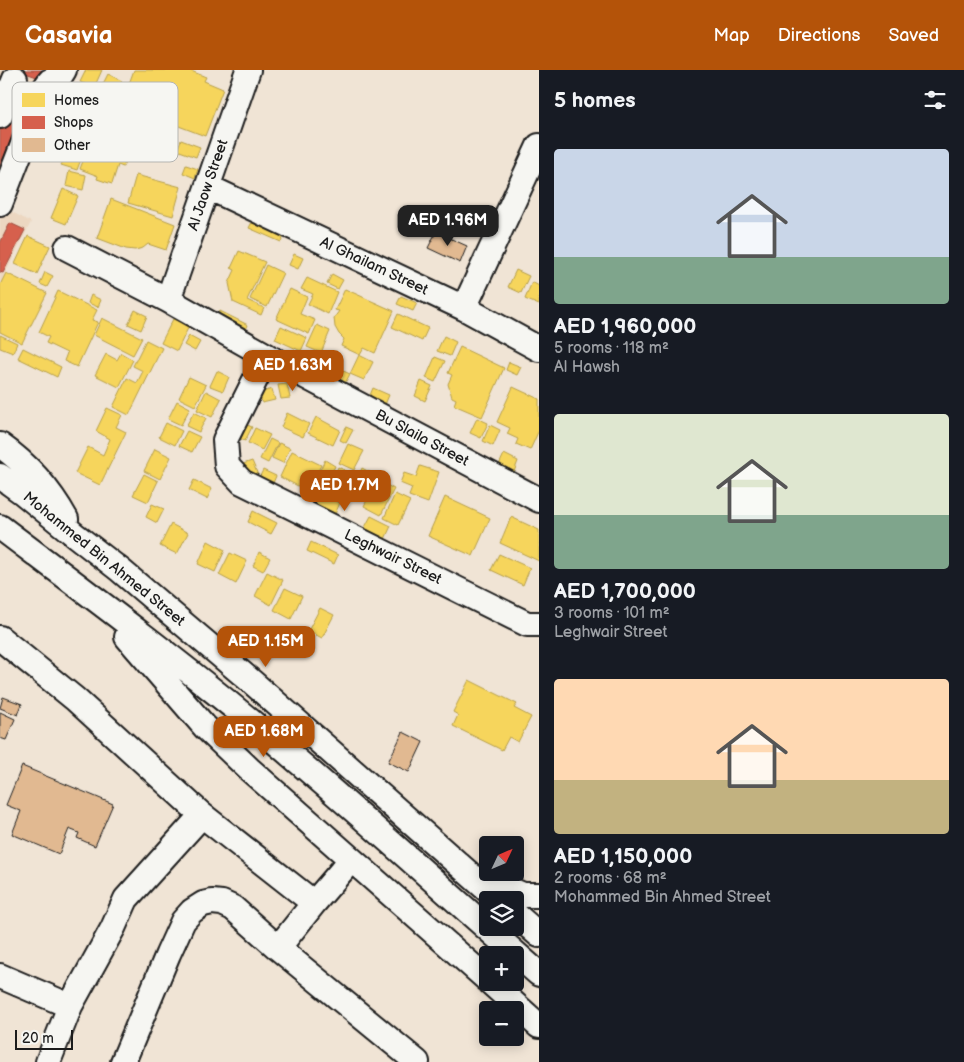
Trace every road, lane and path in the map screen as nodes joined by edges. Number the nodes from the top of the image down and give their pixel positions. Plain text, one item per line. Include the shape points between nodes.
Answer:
1 (64, 70) edge
2 (248, 70) edge
3 (15, 79) dead end
4 (14, 82) edge
5 (49, 82) edge
6 (12, 86) edge
7 (0, 116) edge
8 (539, 146) edge
9 (16, 162) edge
10 (208, 187) junction
11 (0, 204) edge
12 (67, 248) dead end
13 (168, 300) junction
14 (464, 308) junction
15 (539, 349) edge
16 (267, 356) junction
17 (0, 445) edge
18 (0, 476) edge
19 (539, 500) edge
20 (0, 528) edge
21 (75, 536) junction
22 (99, 603) junction
23 (539, 624) edge
24 (0, 638) edge
25 (202, 815) junction
26 (351, 860) junction
27 (466, 871) junction
28 (489, 891) edge
29 (539, 895) edge
30 (314, 903) junction
31 (524, 922) edge
32 (539, 935) edge
33 (278, 948) junction
34 (479, 972) edge
35 (539, 974) edge
36 (0, 976) edge
37 (500, 991) edge
38 (70, 1006) junction
39 (539, 1026) edge
40 (393, 1053) edge
41 (48, 1062) edge
42 (123, 1062) edge
43 (417, 1062) edge

1 - 5 street via 59,78
2 - 10 street, Al Jaow Street
3 - 4 street
6 - 7 street
8 - 14 street
9 - 11 street
10 - 13 street, Al Jaow Street
10 - 14 street, Al Ghailam Street
12 - 13 street, Bu Slaila Street
13 - 16 street, Bu Slaila Street
14 - 15 street, Al Ghailam Street
16 - 19 street, Bu Slaila Street
16 - 23 street, Leghwair Street via 225,440 227,466 242,482 527,624
17 - 21 street via 48,490
18 - 21 street, Mohammed Bin Ahmed Street
20 - 22 street
21 - 27 street, Mohammed Bin Ahmed Street via 252,682
22 - 26 street via 215,738
22 - 35 street via 180,664 331,789
24 - 25 street via 74,698
25 - 30 street
25 - 38 street via 126,899
26 - 30 street
26 - 34 street
27 - 28 street, Mohammed Bin Ahmed Street
27 - 29 street via 523,895
30 - 33 street
31 - 32 street
33 - 40 street
33 - 42 street via 233,908 222,903 203,904 192,911 178,931
36 - 38 street
37 - 39 street
38 - 41 street
40 - 43 street

